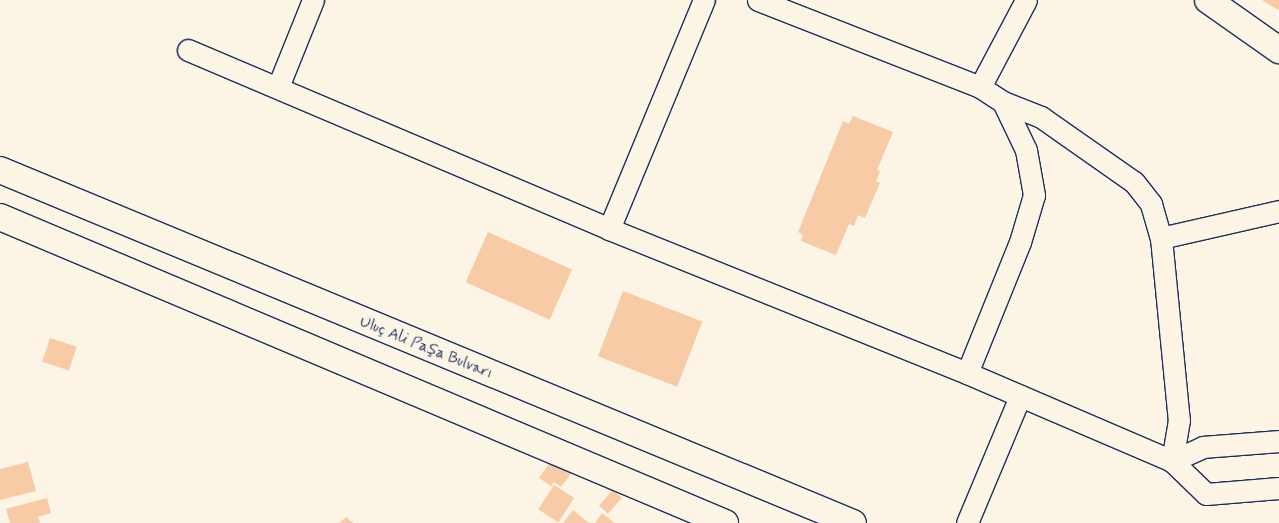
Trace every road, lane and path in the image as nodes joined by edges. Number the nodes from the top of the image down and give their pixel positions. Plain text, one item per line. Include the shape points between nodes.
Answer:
1 (313, 0) edge
2 (704, 0) edge
3 (758, 0) edge
4 (1026, 0) edge
5 (1208, 0) edge
6 (188, 50) dead end
7 (1279, 50) edge
8 (278, 87) junction
9 (980, 87) junction
10 (1003, 102) junction
11 (0, 170) edge
12 (1279, 211) edge
13 (0, 217) edge
14 (609, 229) junction
15 (1161, 238) junction
16 (967, 372) junction
17 (1020, 396) junction
18 (1279, 441) edge
19 (1172, 460) junction
20 (1279, 488) edge
21 (725, 523) edge
22 (853, 523) edge
23 (967, 523) edge

1 - 8 street
2 - 14 street
3 - 9 street
4 - 9 street
5 - 7 street
6 - 8 street
8 - 14 street
9 - 10 street
10 - 15 street via 1041,117 1134,182 1151,204
10 - 16 street via 1026,150 1034,195 1020,242
11 - 22 street, Uluç Ali Paşa Bulvarı
12 - 15 street
13 - 21 street
14 - 16 street
15 - 19 street via 1179,420
16 - 17 street
17 - 19 street
17 - 23 street
18 - 19 street via 1203,447
19 - 20 street via 1206,494

